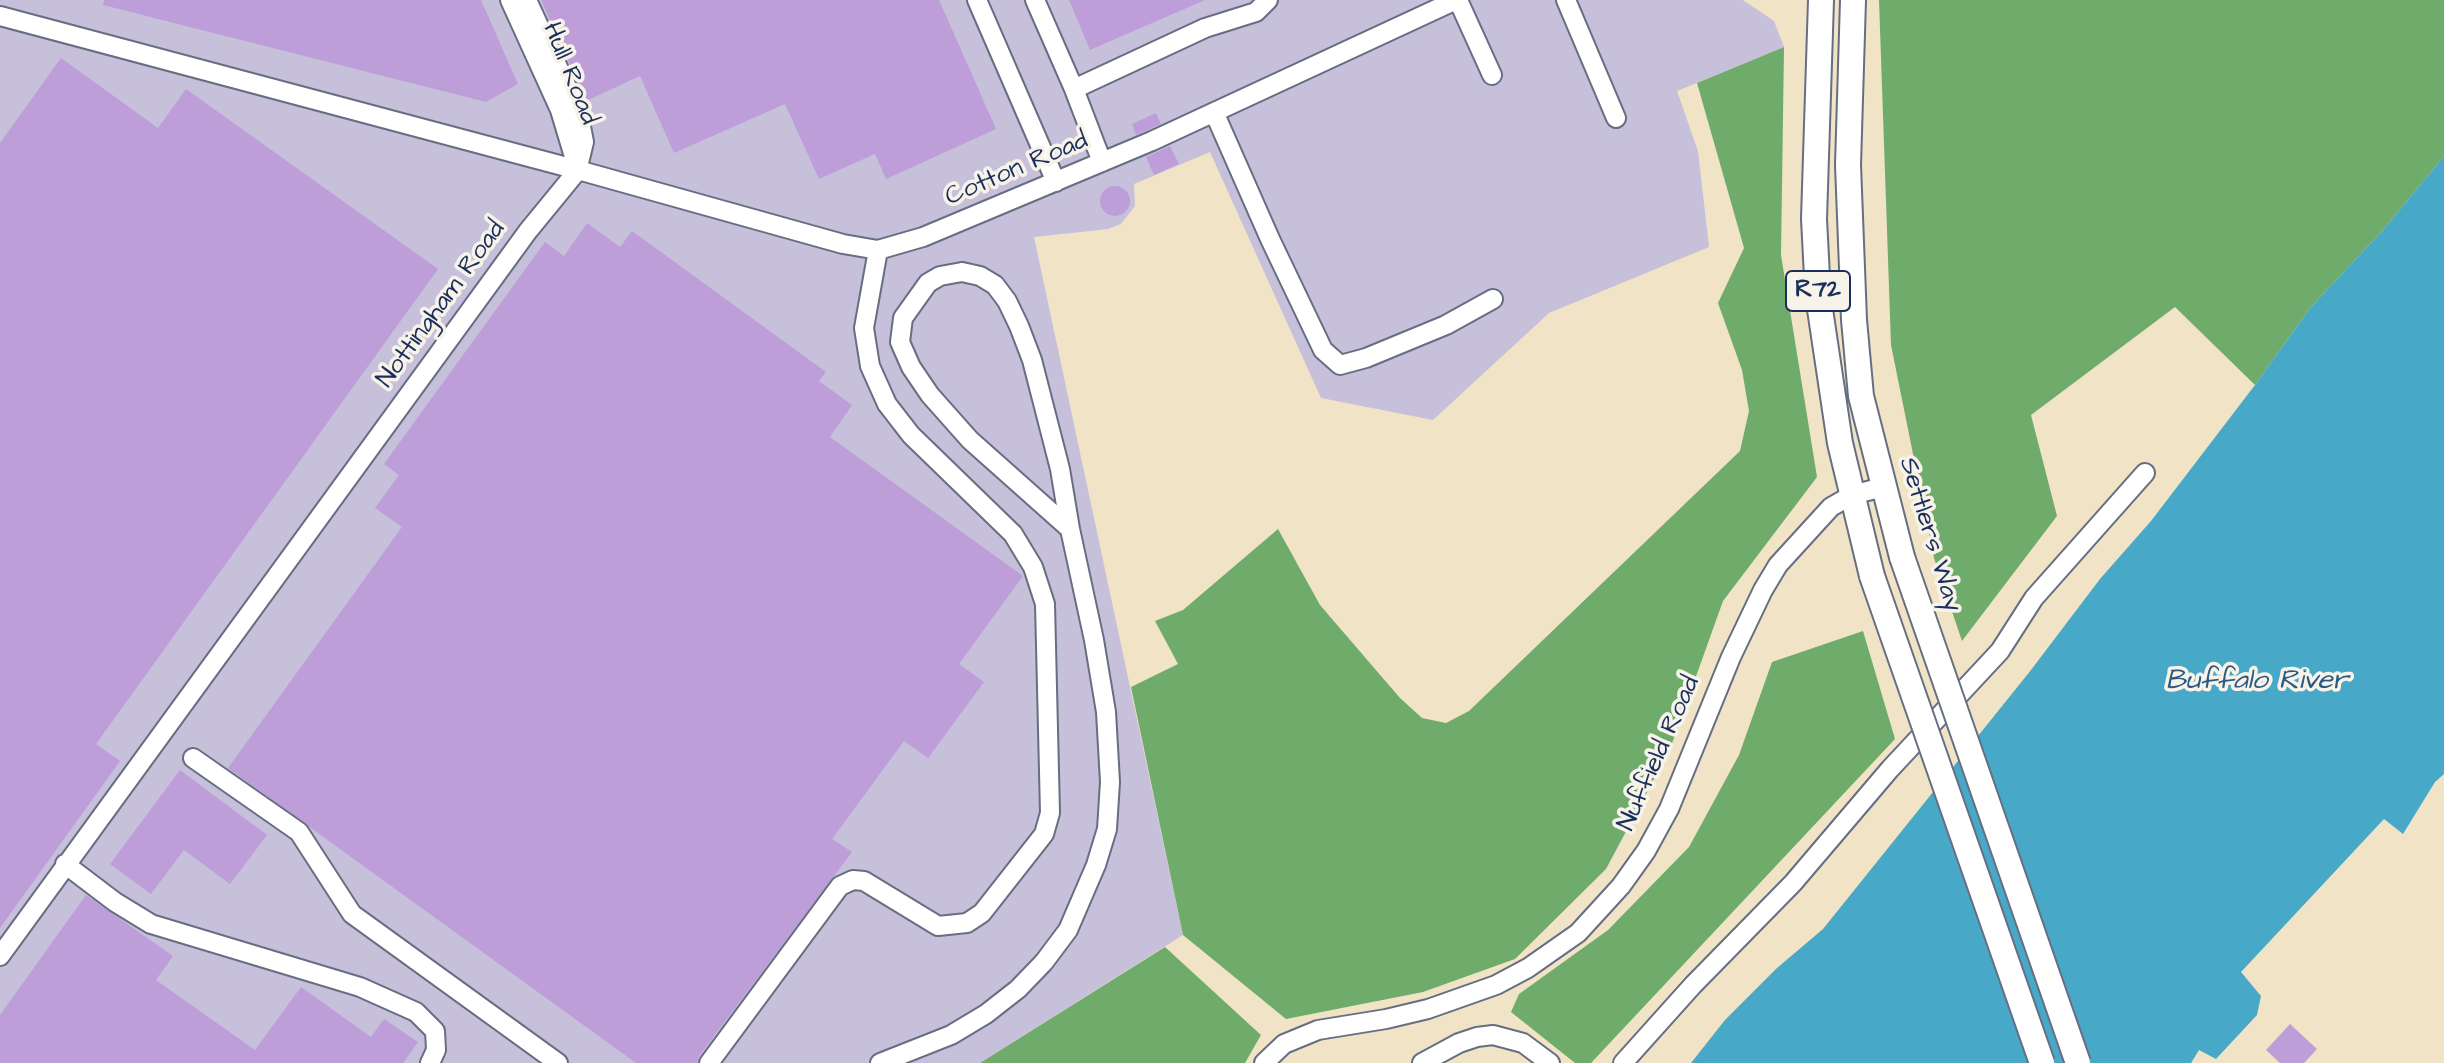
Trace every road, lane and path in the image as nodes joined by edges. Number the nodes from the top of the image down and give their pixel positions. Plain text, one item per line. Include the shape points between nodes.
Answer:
1 (510, 0) edge
2 (527, 0) edge
3 (977, 0) edge
4 (1035, 0) edge
5 (1268, 0) edge
6 (1457, 0) edge
7 (1566, 0) edge
8 (1821, 0) edge
9 (1853, 0) edge
10 (0, 16) edge
11 (1492, 75) dead end
12 (1074, 89) junction
13 (1214, 112) junction
14 (1616, 118) dead end
15 (1102, 162) junction
16 (578, 170) junction
17 (1056, 182) junction
18 (878, 250) junction
19 (1493, 299) dead end
20 (2145, 473) dead end
21 (1883, 487) junction
22 (1852, 495) junction
23 (1070, 529) junction
24 (193, 758) dead end
25 (65, 864) junction
26 (0, 956) edge
27 (430, 1063) edge
28 (558, 1063) edge
29 (709, 1063) edge
30 (880, 1063) edge
31 (1264, 1063) edge
32 (1422, 1063) edge
33 (1550, 1063) edge
34 (1623, 1063) edge
35 (2042, 1063) edge
36 (2078, 1063) edge

1 - 16 street, Hull Road via 560,110
2 - 16 street via 578,111 584,142
3 - 17 street
4 - 12 street
5 - 12 street via 1256,12 1205,28
6 - 11 street
6 - 13 street, Cotton Road
7 - 14 street
8 - 22 main road, R72 via 1814,219 1818,296 1832,402
9 - 21 main road, Settlers Way / R72 via 1848,165 1854,320 1861,396
10 - 16 street
12 - 15 street
13 - 15 street, Cotton Road
13 - 19 street via 1323,350 1340,365 1446,325
15 - 17 street, Cotton Road
16 - 18 street, Cotton Road
16 - 25 street, Nottingham Road
17 - 18 street, Cotton Road
18 - 29 street via 864,328 870,366 887,404 911,435 1013,534 1033,567 1045,604 1050,813 1044,834 982,913 967,923 938,926 864,881 840,886
20 - 34 street via 2034,598 2000,651
21 - 22 street, Nuffield Road
21 - 36 main road, Settlers Way / R72, bridge via 1902,557
22 - 31 street, Nuffield Road via 1816,520 1778,565 1731,657 1669,809 1621,886 1578,933 1528,968 1484,990 1428,1009 1318,1030 1284,1044
22 - 35 main road, R72, bridge via 1872,576
23 - 23 street via 970,440 911,367 900,342 903,318 928,283 940,276 980,276 1007,301 1032,360
23 - 30 street via 1106,712 1107,829 1096,865 1068,930 1018,989 951,1035
24 - 28 street via 299,832 352,914
25 - 26 street, Nottingham Road
25 - 27 street via 151,924 360,987 416,1012 435,1031
32 - 33 street via 1459,1043 1493,1035 1523,1043

